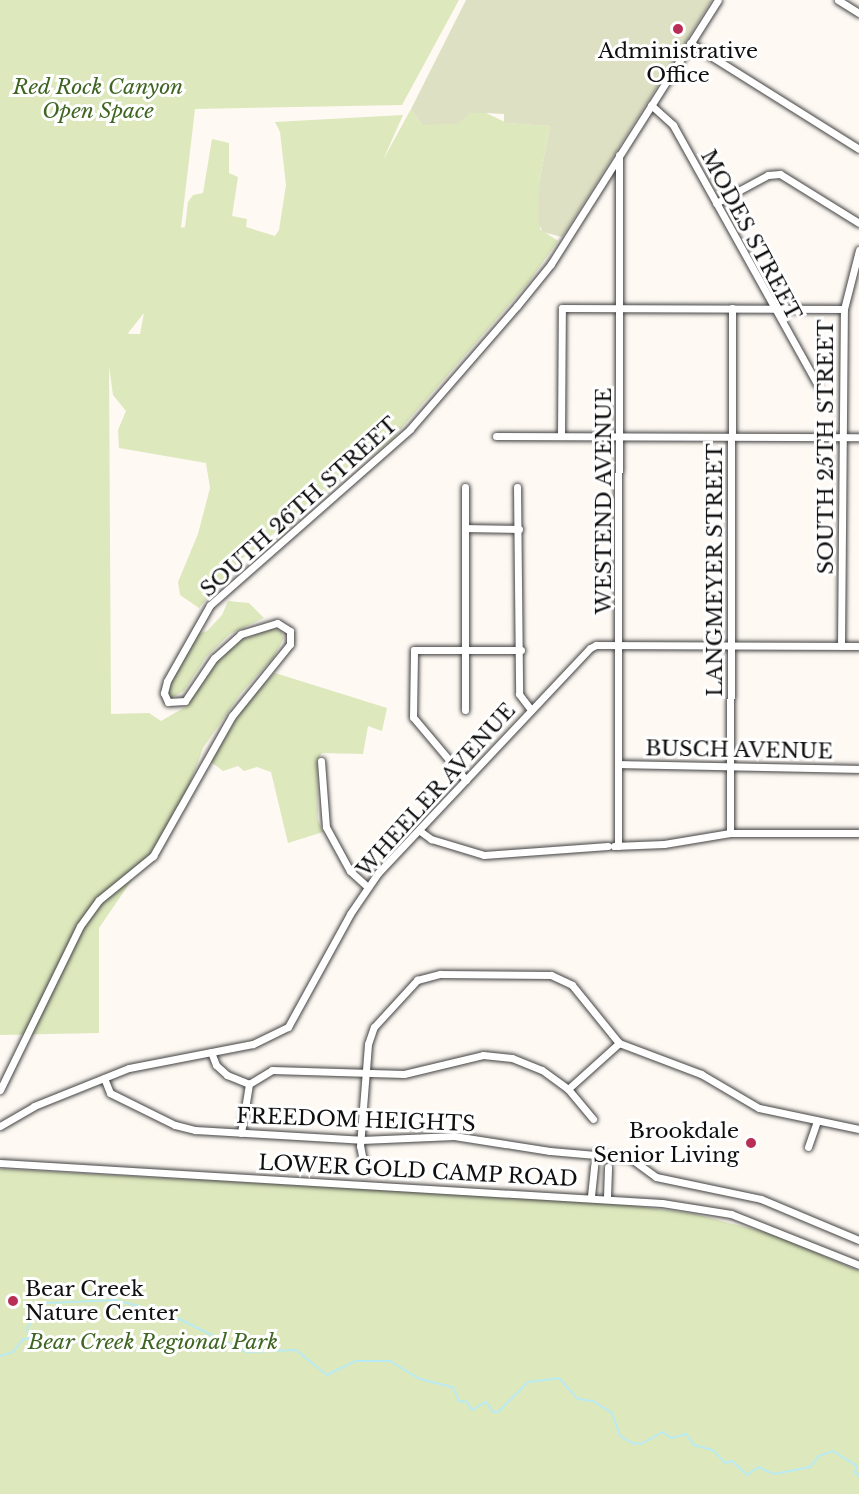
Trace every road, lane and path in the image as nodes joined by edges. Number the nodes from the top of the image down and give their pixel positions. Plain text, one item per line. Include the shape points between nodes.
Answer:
1 (718, 0) edge
2 (838, 0) edge
3 (859, 13) edge
4 (690, 43) junction
5 (651, 105) junction
6 (859, 149) edge
7 (619, 155) junction
8 (716, 203) junction
9 (859, 224) edge
10 (859, 250) edge
11 (621, 308) junction
12 (732, 309) junction
13 (773, 309) junction
14 (844, 309) junction
15 (817, 384) dead end
16 (621, 435) junction
17 (496, 436) dead end
18 (561, 436) junction
19 (843, 437) junction
20 (859, 437) edge
21 (732, 438) junction
22 (465, 487) dead end
23 (517, 487) dead end
24 (465, 528) junction
25 (519, 529) junction
26 (620, 645) junction
27 (731, 646) junction
28 (842, 646) junction
29 (859, 646) edge
30 (465, 650) junction
31 (519, 650) junction
32 (465, 710) dead end
33 (531, 710) junction
34 (321, 762) dead end
35 (619, 764) junction
36 (731, 768) junction
37 (859, 769) edge
38 (466, 780) junction
39 (420, 831) junction
40 (730, 832) junction
41 (859, 833) edge
42 (614, 846) junction
43 (368, 887) junction
44 (619, 1043) junction
45 (211, 1052) junction
46 (365, 1073) junction
47 (104, 1078) junction
48 (249, 1084) junction
49 (568, 1089) junction
50 (0, 1090) edge
51 (593, 1119) dead end
52 (817, 1121) junction
53 (0, 1126) edge
54 (859, 1129) edge
55 (241, 1133) junction
56 (361, 1140) junction
57 (808, 1147) dead end
58 (0, 1163) edge
59 (365, 1171) dead end
60 (591, 1196) junction
61 (607, 1197) junction
62 (859, 1239) edge
63 (859, 1265) edge

1 - 4 street, SOUTH 26TH STREET
2 - 3 street
4 - 5 street, SOUTH 26TH STREET
4 - 6 street
5 - 7 street, SOUTH 26TH STREET
5 - 8 street, MODES STREET via 673,124
7 - 11 street, WESTEND AVENUE
7 - 50 street, SOUTH 26TH STREET via 551,264 410,429 210,606 167,681 164,693 168,702 185,702 224,646 249,630 277,623 290,631 290,644 232,716 153,856 99,900 80,926
8 - 9 street via 774,174 784,176
8 - 13 street, MODES STREET
10 - 14 street, SOUTH 25TH STREET
11 - 12 street
11 - 16 street, WESTEND AVENUE
11 - 18 street via 562,308
12 - 13 street
12 - 21 street, LANGMEYER STREET
13 - 14 street
13 - 15 street, MODES STREET
14 - 19 street, SOUTH 25TH STREET
16 - 18 street
16 - 21 street
16 - 26 street, WESTEND AVENUE
17 - 18 street
19 - 20 street
19 - 21 street
19 - 28 street, SOUTH 25TH STREET
21 - 27 street, LANGMEYER STREET
22 - 24 street
23 - 25 street
24 - 25 street
24 - 30 street
25 - 31 street
26 - 27 street, WHEELER AVENUE
26 - 33 street, WHEELER AVENUE via 590,648
26 - 35 street, WESTEND AVENUE
27 - 28 street, WHEELER AVENUE
27 - 36 street, LANGMEYER STREET
28 - 29 street, WHEELER AVENUE
30 - 31 street
30 - 32 street
30 - 38 street via 414,650 413,717
31 - 33 street via 519,693
33 - 38 street, WHEELER AVENUE
34 - 43 street via 326,827 350,871
35 - 36 street, BUSCH AVENUE
35 - 42 street, WESTEND AVENUE
36 - 37 street, BUSCH AVENUE
36 - 40 street, LANGMEYER STREET
38 - 39 street, WHEELER AVENUE
39 - 42 street via 431,839 484,855
39 - 43 street, WHEELER AVENUE
40 - 41 street
40 - 42 street via 664,844
43 - 45 street, WHEELER AVENUE via 295,1020 266,1039
44 - 46 street via 579,993 563,980 540,974 440,974 417,980 405,989 374,1027
44 - 49 street
44 - 52 street via 701,1074 759,1108
45 - 47 street, WHEELER AVENUE via 151,1061
45 - 48 street via 216,1065 227,1075
46 - 48 street via 280,1069
46 - 49 street via 404,1074 465,1058 499,1056 525,1062
46 - 56 street
47 - 53 street, WHEELER AVENUE via 34,1106
47 - 55 street, FREEDOM HEIGHTS via 110,1093 175,1125
48 - 55 street
49 - 51 street
52 - 54 street
52 - 57 street
55 - 56 street, FREEDOM HEIGHTS
56 - 59 street
56 - 62 street, FREEDOM HEIGHTS via 454,1136 630,1158 656,1177 761,1199
58 - 60 street, LOWER GOLD CAMP ROAD
60 - 61 street, LOWER GOLD CAMP ROAD
60 - 61 street via 593,1169 608,1171
61 - 63 street, LOWER GOLD CAMP ROAD via 731,1214

